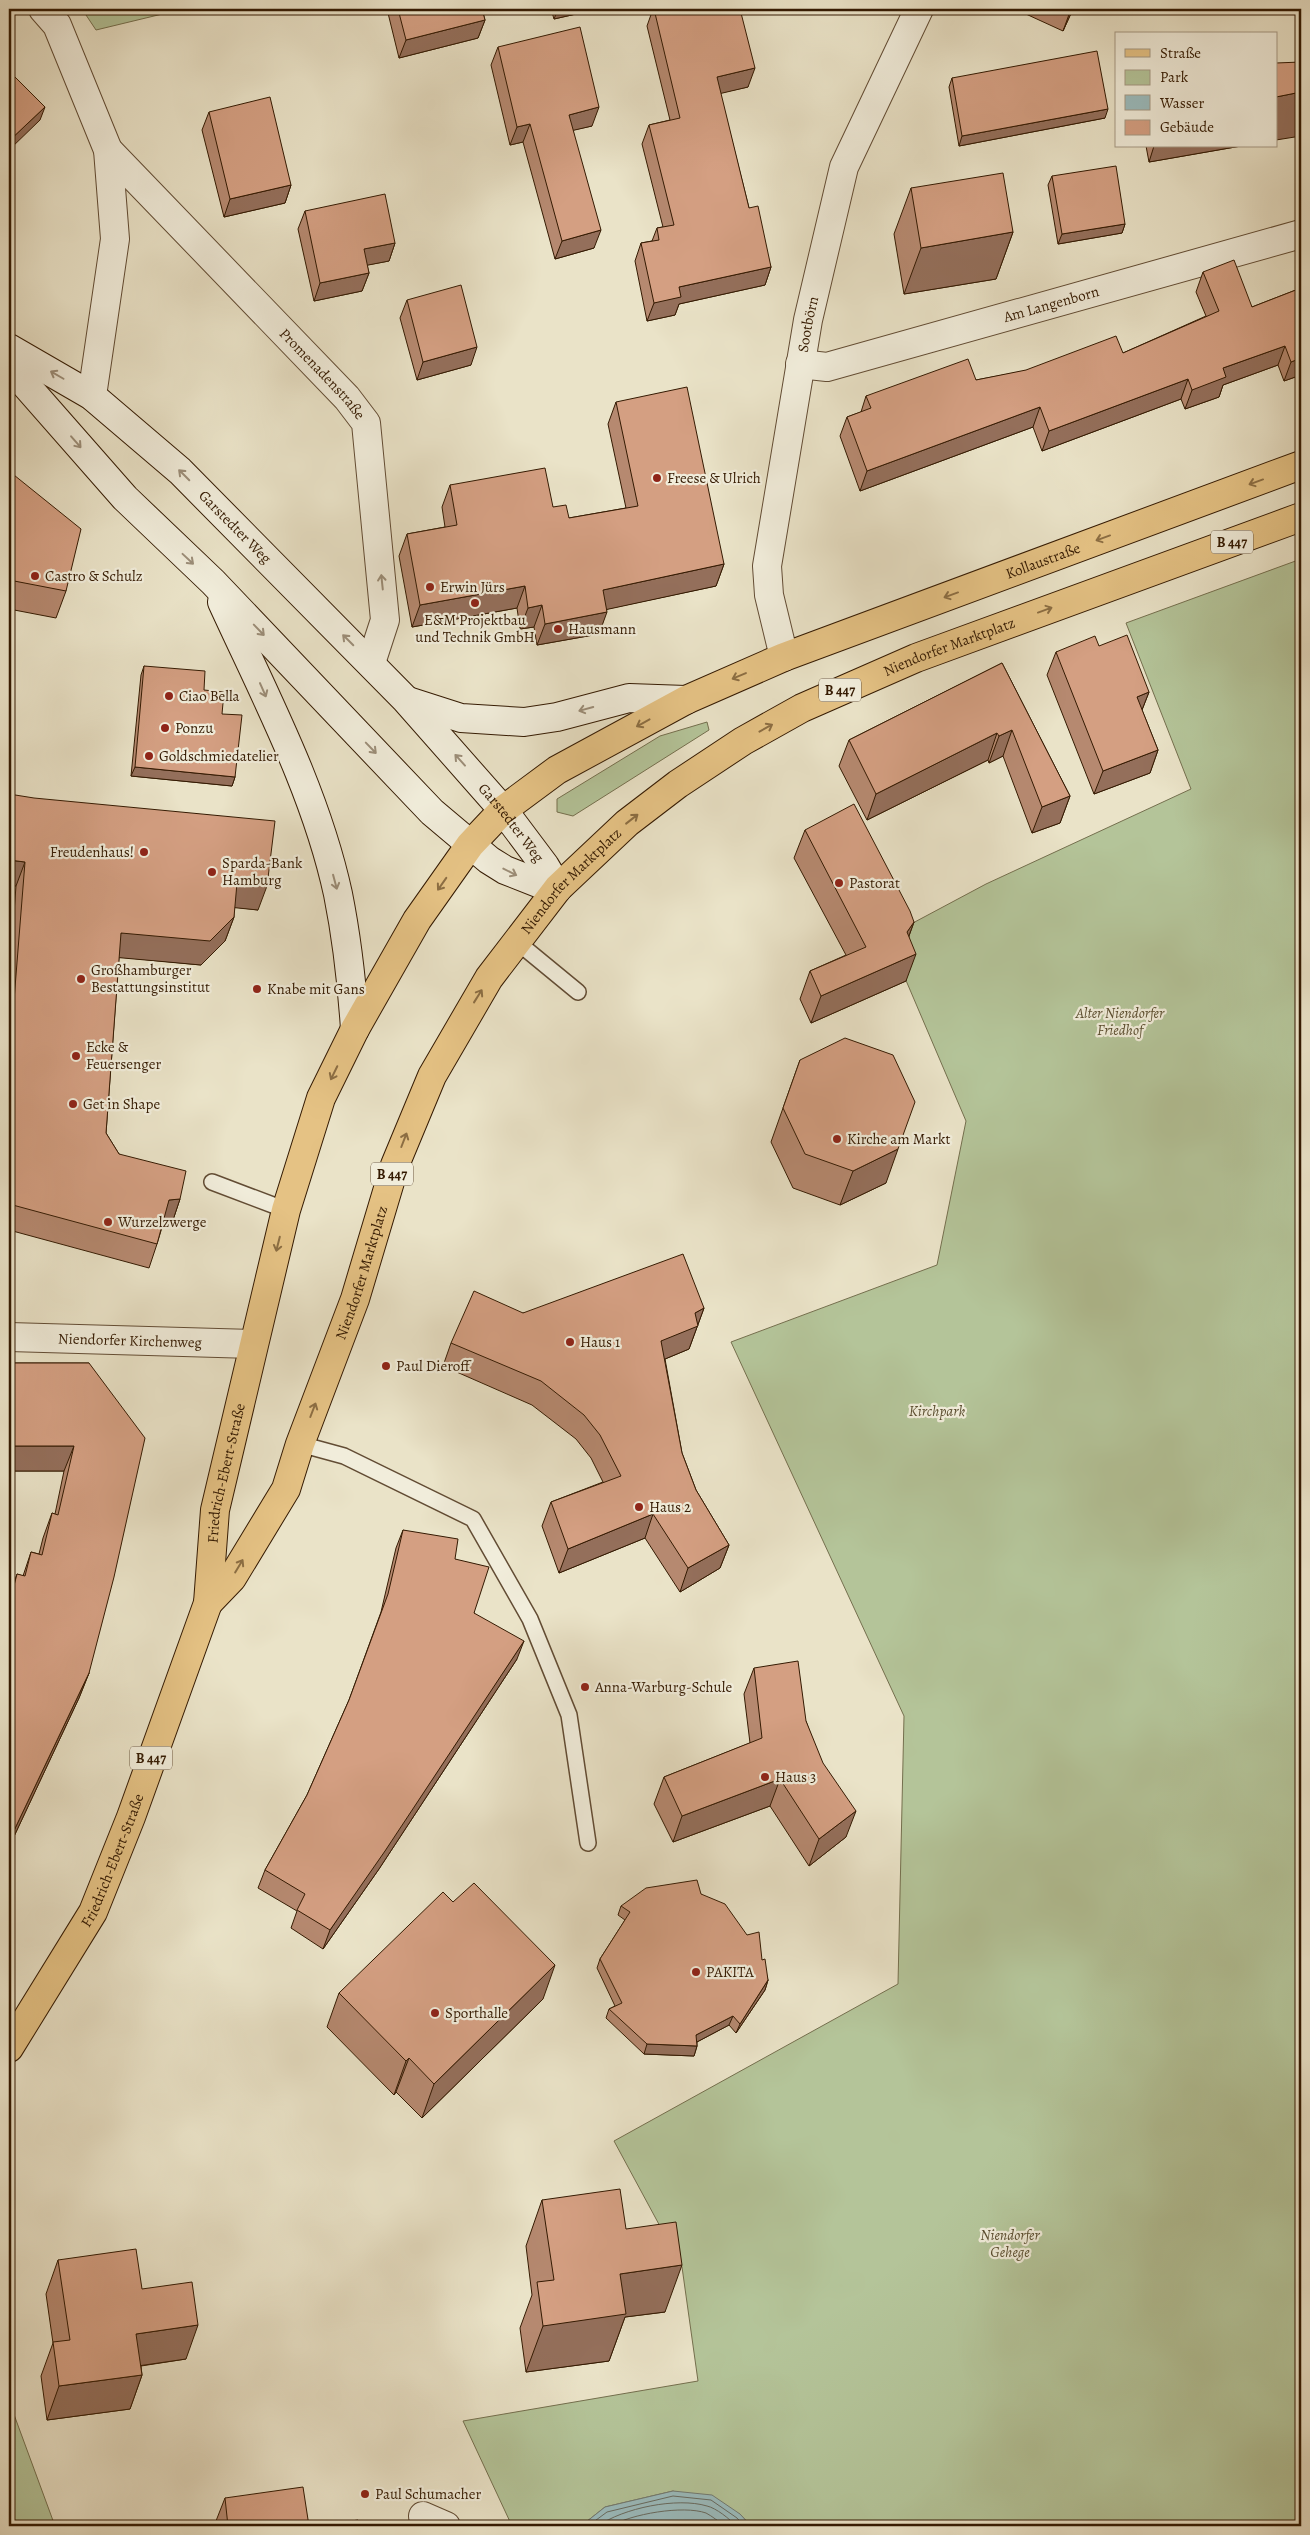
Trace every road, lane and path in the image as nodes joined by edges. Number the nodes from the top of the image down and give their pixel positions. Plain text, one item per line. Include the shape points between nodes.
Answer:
1 (43, 9) edge
2 (918, 9) edge
3 (108, 150) junction
4 (1301, 234) edge
5 (9, 348) edge
6 (800, 364) junction
7 (9, 366) edge
8 (92, 396) junction
9 (1301, 465) edge
10 (1301, 517) edge
11 (214, 582) junction
12 (784, 658) junction
13 (370, 663) junction
14 (406, 700) junction
15 (686, 700) junction
16 (503, 810) junction
17 (470, 845) junction
18 (558, 888) junction
19 (516, 941) junction
20 (578, 992) dead end
21 (355, 1030) junction
22 (212, 1182) dead end
23 (286, 1210) junction
24 (9, 1337) edge
25 (252, 1344) junction
26 (300, 1444) junction
27 (286, 1489) joint
28 (208, 1603) junction
29 (588, 1843) dead end
30 (9, 2048) edge

1 - 3 street, Promenadenstraße via 57,25
2 - 6 street, Sootbörn via 844,167 825,239
3 - 8 street, Promenadenstraße via 115,240
13 -> 3 street, Promenadenstraße via 386,620 366,423 347,398
4 - 6 street, Am Langenborn via 826,367
8 -> 5 street, Garstedter Weg
6 - 12 street, Sootbörn via 767,566 769,594
7 -> 11 street, Garstedter Weg via 125,498
13 -> 8 street, Garstedter Weg via 180,470
9 -> 12 main road, Kollaustraße / B 447
18 -> 10 main road, Niendorfer Marktplatz / B 447 via 627,823 678,784 743,741 802,708 916,658
11 -> 17 street, Garstedter Weg via 432,812
11 -> 21 street via 298,769 322,835 338,893 350,962
12 -> 15 main road, B 447
13 - 14 street, Garstedter Weg
15 -> 14 street via 629,698 524,722 461,718
16 -> 14 street, Garstedter Weg
15 -> 16 main road, B 447 via 557,770
16 - 17 main road, B 447
16 - 18 street, Garstedter Weg
17 -> 18 street, Garstedter Weg via 505,870
17 -> 21 main road, B 447 via 417,920
18 - 19 main road, Niendorfer Marktplatz / B 447
19 - 20 lane
26 -> 19 main road, Niendorfer Marktplatz / B 447 via 354,1299 395,1165 415,1113 469,1010
21 -> 23 main road, B 447 via 321,1098
22 - 23 lane
23 -> 25 main road, B 447
24 - 25 street, Niendorfer Kirchenweg
25 - 28 main road, Friedrich-Ebert-Straße / B 447 via 215,1510
26 - 27 main road, Niendorfer Marktplatz / B 447
26 - 29 lane via 344,1456 473,1519 530,1619 569,1715
28 -> 27 main road, Friedrich-Ebert-Straße / B 447 via 232,1578
28 - 30 main road, Friedrich-Ebert-Straße / B 447 via 93,1912

